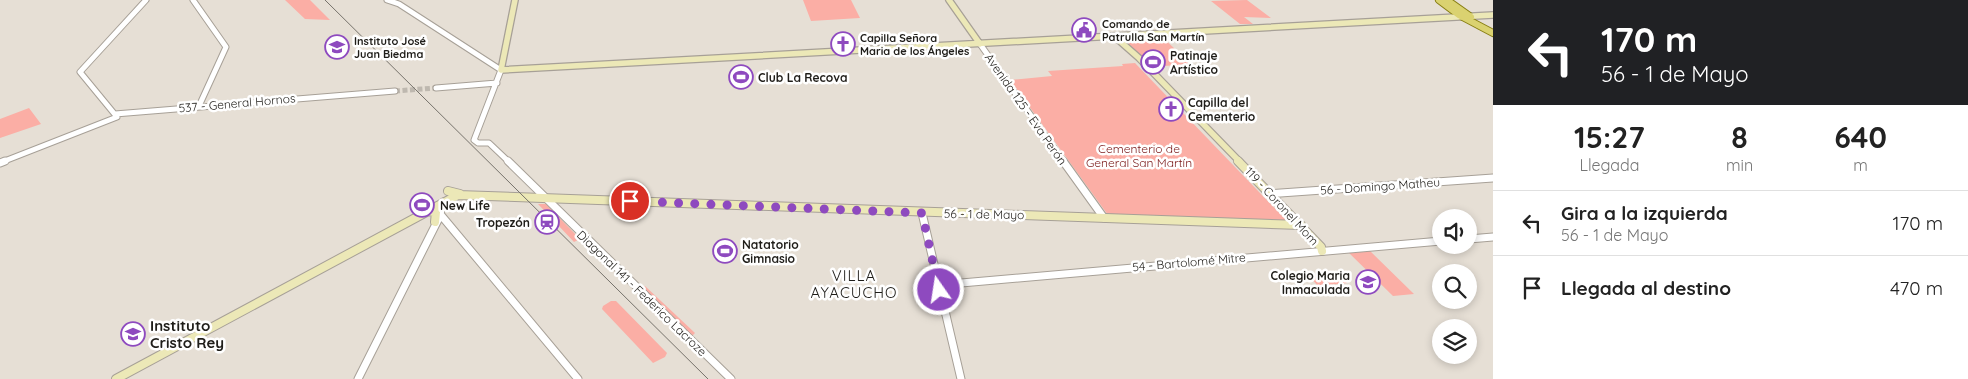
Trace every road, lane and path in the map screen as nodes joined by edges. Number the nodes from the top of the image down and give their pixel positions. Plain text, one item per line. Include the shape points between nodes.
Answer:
1 (146, 0) edge
2 (193, 0) edge
3 (387, 0) edge
4 (515, 0) edge
5 (949, 0) edge
6 (1439, 0) edge
7 (1447, 0) edge
8 (1493, 14) edge
9 (1464, 16) junction
10 (1493, 33) edge
11 (1113, 36) junction
12 (979, 43) junction
13 (504, 70) junction
14 (497, 83) junction
15 (436, 88) tunnel mouth
16 (395, 91) tunnel mouth
17 (199, 106) junction
18 (116, 115) junction
19 (0, 163) edge
20 (1493, 178) edge
21 (448, 191) dead end
22 (1269, 194) junction
23 (462, 195) junction
24 (544, 198) junction
25 (443, 202) junction
26 (426, 211) junction
27 (922, 213) junction
28 (440, 214) junction
29 (1104, 218) junction
30 (435, 222) junction
31 (1298, 226) junction
32 (1493, 237) edge
33 (1477, 238) edge
34 (1432, 242) edge
35 (1322, 250) junction
36 (937, 282) junction
37 (116, 379) edge
38 (358, 379) edge
39 (578, 379) edge
40 (731, 379) edge
41 (961, 379) edge

1 - 18 street via 80,72
2 - 17 street via 226,47
3 - 13 street
4 - 13 main road
5 - 12 main road, Avenida 125 - Eva Perón
6 - 9 main road
7 - 9 main road
8 - 9 main road
9 - 10 main road
9 - 11 main road
9 - 12 main road
11 - 12 main road
11 - 22 main road, 119 - Coronel Mom via 1122,41
12 - 13 main road
12 - 29 street, Avenida 125 - Eva Perón
13 - 14 street
14 - 15 street
14 - 24 street, Diagonal 141 - Federico Lacroze via 474,140 489,143
16 - 17 street, 537 - General Hornos
17 - 18 street, 537 - General Hornos
18 - 19 street
20 - 22 street, 56 - Domingo Matheu
21 - 23 main road
22 - 31 main road, 119 - Coronel Mom
23 - 24 main road, 56 - 1 de Mayo
23 - 25 main road
24 - 27 main road, 56 - 1 de Mayo
24 - 40 street, Diagonal 141 - Federico Lacroze
25 - 26 main road
25 - 28 street
26 - 30 main road via 436,212
26 - 37 main road
27 - 29 main road, 56 - 1 de Mayo
27 - 36 street
28 - 30 street
28 - 39 street
29 - 31 main road, 56 - 1 de Mayo
30 - 38 street
31 - 35 main road, 119 - Coronel Mom via 1315,247
32 - 33 street
34 - 35 street, 54 - Bartolomé Mitre
35 - 36 street, 54 - Bartolomé Mitre via 950,284
36 - 41 street

